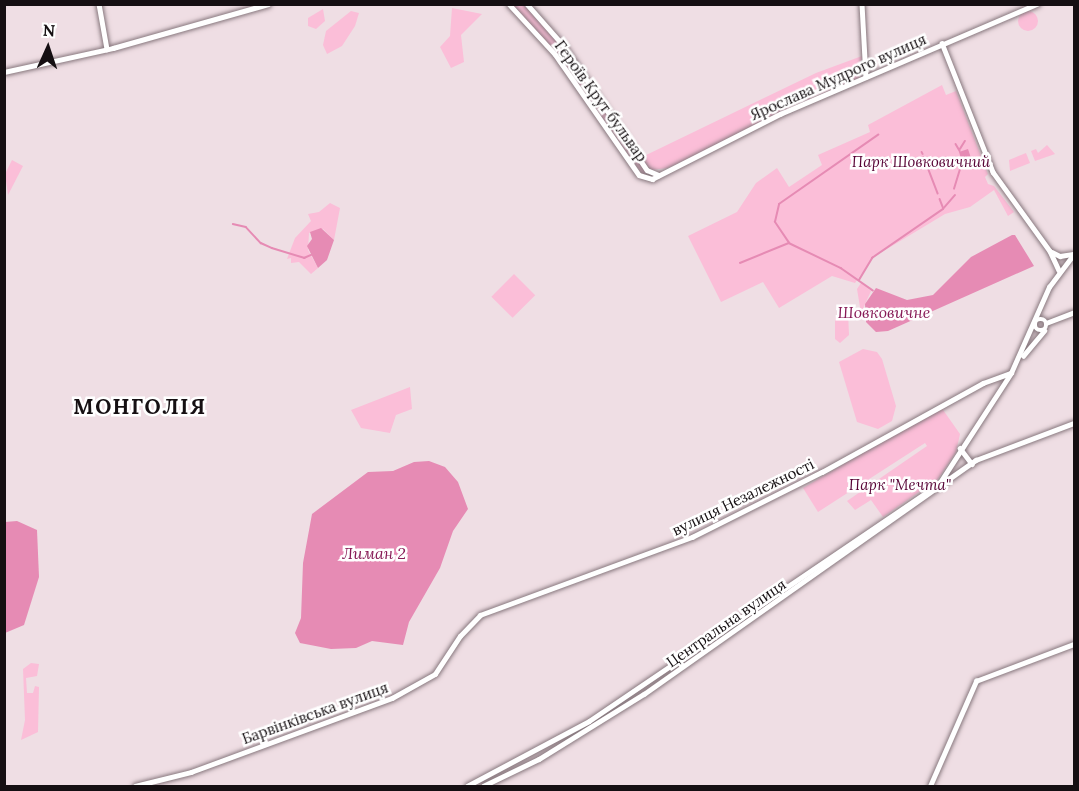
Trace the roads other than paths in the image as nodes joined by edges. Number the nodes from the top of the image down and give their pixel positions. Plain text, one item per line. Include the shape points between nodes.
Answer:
1 (99, 4) edge
2 (268, 4) edge
3 (509, 4) edge
4 (527, 4) edge
5 (862, 4) edge
6 (1037, 4) edge
7 (942, 43) junction
8 (107, 49) junction
9 (4, 72) edge
10 (866, 77) junction
11 (659, 176) junction
12 (652, 179) joint
13 (1050, 250) junction
14 (1074, 253) edge
15 (1059, 270) junction
16 (1043, 300) junction
17 (1074, 312) edge
18 (1046, 322) junction
19 (1036, 323) junction
20 (1044, 331) junction
21 (1011, 373) junction
22 (995, 381) junction
23 (1005, 383) junction
24 (999, 392) junction
25 (1074, 423) edge
26 (960, 448) junction
27 (972, 464) junction
28 (937, 486) junction
29 (474, 618) joint
30 (1074, 644) edge
31 (135, 786) edge
32 (467, 786) edge
33 (483, 786) edge
34 (930, 786) edge

1 - 8 street
2 - 8 street
3 - 12 street, Героїв Крут бульвар via 555,54 639,175
4 - 11 street, Героїв Крут бульвар via 564,46 646,169
5 - 10 street
6 - 7 street, Ярослава Мудрого вулиця
7 - 10 street, Ярослава Мудрого вулиця
7 - 13 street via 993,172
8 - 9 street
10 - 11 street, Ярослава Мудрого вулиця via 780,114
11 - 12 street, Ярослава Мудрого вулиця
13 - 14 street via 1060,256
13 - 15 street
14 - 15 street
15 - 16 street
16 - 18 street
16 - 19 street
17 - 18 street
18 - 19 street
18 - 20 street
19 - 20 street via 1037,329
19 - 21 street
20 - 21 street
21 - 22 street, вулиця Незалежності
21 - 23 street
22 - 23 street
22 - 24 street
22 - 29 street, вулиця Незалежності via 692,537
23 - 24 street
24 - 26 street
25 - 27 street, Центральна вулиця
26 - 27 street
26 - 28 street
27 - 28 street, Центральна вулиця
28 - 32 street, Центральна вулиця via 647,683 539,751
28 - 33 street, Центральна вулиця via 912,508 644,694 521,768
29 - 31 street, Барвінківська вулиця via 435,674 401,693 190,772
30 - 34 street via 976,681

